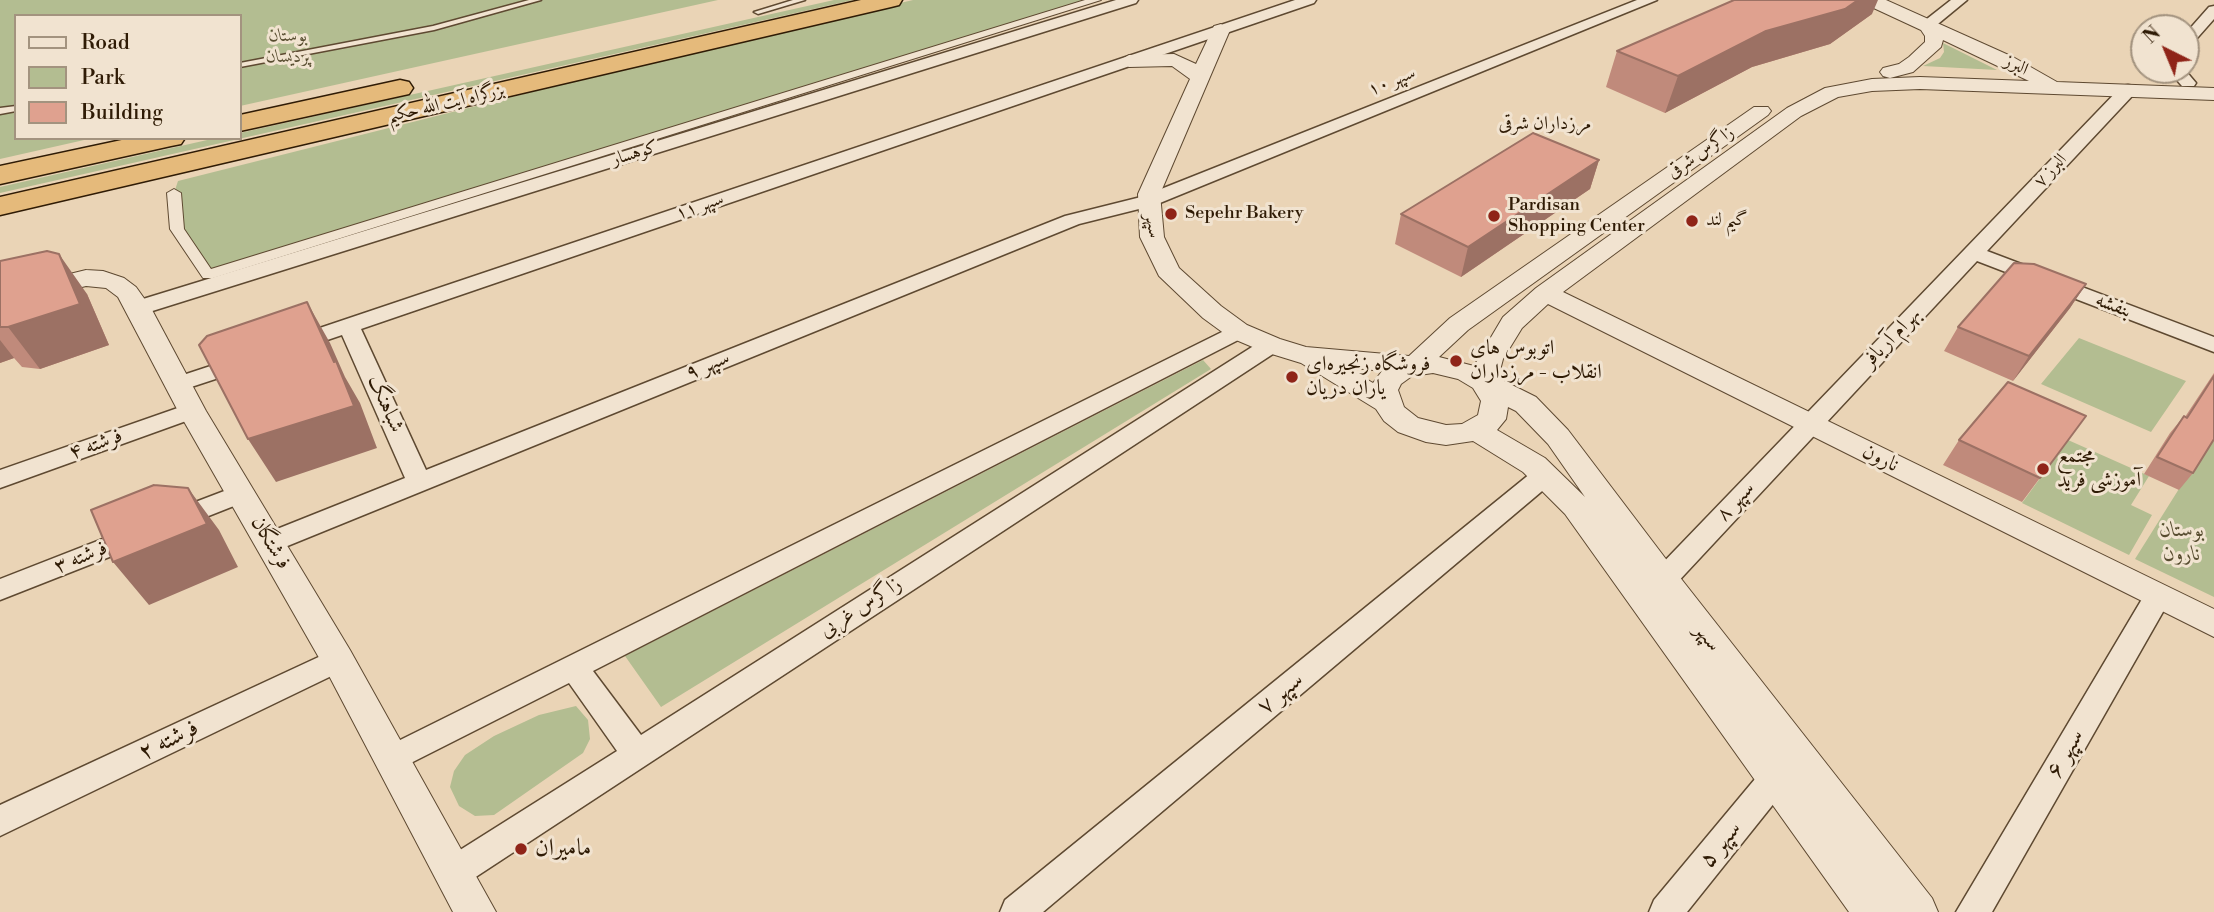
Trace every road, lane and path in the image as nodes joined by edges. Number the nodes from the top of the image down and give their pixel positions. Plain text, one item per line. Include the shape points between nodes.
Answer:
1 (537, 0) edge
2 (801, 0) edge
3 (810, 0) edge
4 (891, 0) edge
5 (1096, 0) edge
6 (1131, 0) edge
7 (1309, 0) edge
8 (1650, 0) edge
9 (1871, 0) edge
10 (1960, 0) edge
11 (2214, 9) edge
12 (758, 12) junction
13 (1928, 25) junction
14 (2200, 26) edge
15 (1221, 30) junction
16 (1129, 61) junction
17 (242, 65) edge
18 (1890, 72) junction
19 (453, 77) dead end
20 (1200, 78) junction
21 (427, 82) dead end
22 (2045, 82) junction
23 (2125, 85) junction
24 (2198, 85) edge
25 (242, 123) edge
26 (162, 140) edge
27 (268, 146) junction
28 (0, 176) edge
29 (174, 193) dead end
30 (1148, 201) junction
31 (0, 206) edge
32 (0, 212) edge
33 (1974, 253) junction
34 (1545, 293) junction
35 (0, 299) edge
36 (138, 307) junction
37 (1459, 324) junction
38 (349, 326) junction
39 (1238, 331) junction
40 (1502, 337) junction
41 (1271, 345) junction
42 (2214, 345) edge
43 (1304, 355) junction
44 (1415, 365) junction
45 (1483, 382) junction
46 (185, 397) junction
47 (1386, 402) junction
48 (1810, 424) junction
49 (1476, 430) junction
50 (1560, 467) junction
51 (0, 479) edge
52 (420, 482) junction
53 (240, 494) junction
54 (271, 542) junction
55 (1653, 588) junction
56 (0, 590) edge
57 (2158, 596) junction
58 (2214, 624) edge
59 (338, 660) junction
60 (574, 667) junction
61 (636, 753) junction
62 (391, 760) junction
63 (1786, 765) junction
64 (0, 821) edge
65 (453, 873) junction
66 (475, 912) edge
67 (1017, 912) edge
68 (1667, 912) edge
69 (1874, 912) edge
70 (1917, 912) edge
71 (1973, 912) edge

1 - 17 lane via 434,28
2 - 12 lane
3 - 12 highway, بزرگراه آیت الله حکیم
4 - 27 highway, بزرگراه آیت الله حکیم
5 - 29 street via 208,275 177,229
6 - 36 street, کوهسار
7 - 15 street, سپهر ۱۱
8 - 30 street, سپهر ۱۰
9 - 13 street, البرز
10 - 13 street
11 - 14 street
12 - 19 highway, بزرگراه آیت الله حکیم
13 - 18 street via 1934,43 1906,68
13 - 22 street, البرز
15 - 16 street, سپهر ۱۱
15 - 20 street, سپهر
16 - 20 street via 1174,60
16 - 38 street, سپهر ۱۱
18 - 22 street, زاگرس شرقی
18 - 37 street, زاگرس شرقی via 1824,79 1775,102
20 - 30 street, سپهر
21 - 25 highway, بزرگراه آیت الله حکیم
22 - 23 street, البرز
22 - 34 street, زاگرس شرقی via 1895,83 1832,92 1794,112
23 - 24 street, البرز
23 - 33 street, البرز ۷
26 - 28 highway
27 - 31 highway, بزرگراه آیت الله حکیم
27 - 32 highway
30 - 39 street, سپهر via 1152,237 1168,271
30 - 52 street, سپهر ۹ via 1072,220
33 - 42 street, بنفشه
33 - 48 street, بهرام آریافر
34 - 40 street, زاگرس شرقی
34 - 48 street, نارون
35 - 36 street, فرشتگان via 66,282 103,279 127,292
36 - 46 street, فرشتگان
37 - 40 street via 1456,336 1469,346 1480,347
37 - 44 street, زاگرس شرقی
38 - 46 street, سپهر ۱۱ via 264,355
38 - 52 street, شباهنگ
39 - 41 street, سپهر
39 - 60 street
40 - 45 street, زاگرس شرقی
41 - 43 street, سپهر
41 - 61 street, زاگرس غربی
43 - 44 street
43 - 47 street
44 - 45 street via 1451,367
44 - 47 street via 1389,379 1384,390
45 - 49 street via 1495,401 1495,410 1492,419
45 - 50 street, سپهر via 1526,404 1543,419
46 - 51 street, فرشته ۴
46 - 53 street, فرشتگان
47 - 49 street via 1408,425 1426,432 1446,435
48 - 55 street, سپهر ۸
48 - 57 street, نارون
49 - 50 street, سپهر via 1514,451
50 - 55 street, سپهر via 1576,506
50 - 67 street, سپهر ۷
52 - 54 street, سپهر ۹
53 - 54 street, فرشتگان
53 - 56 street, فرشته ۳
54 - 59 street, فرشتگان
55 - 63 street, سپهر
57 - 58 street, نارون
57 - 71 street, سپهر ۶
59 - 62 street, فرشتگان
59 - 64 street, فرشته ۲
60 - 61 street
60 - 62 street
61 - 65 street, زاگرس غربی
62 - 65 street, فرشتگان
63 - 68 street, سپهر ۵
63 - 69 street, سپهر
63 - 70 street, سپهر
65 - 66 street, فرشتگان

